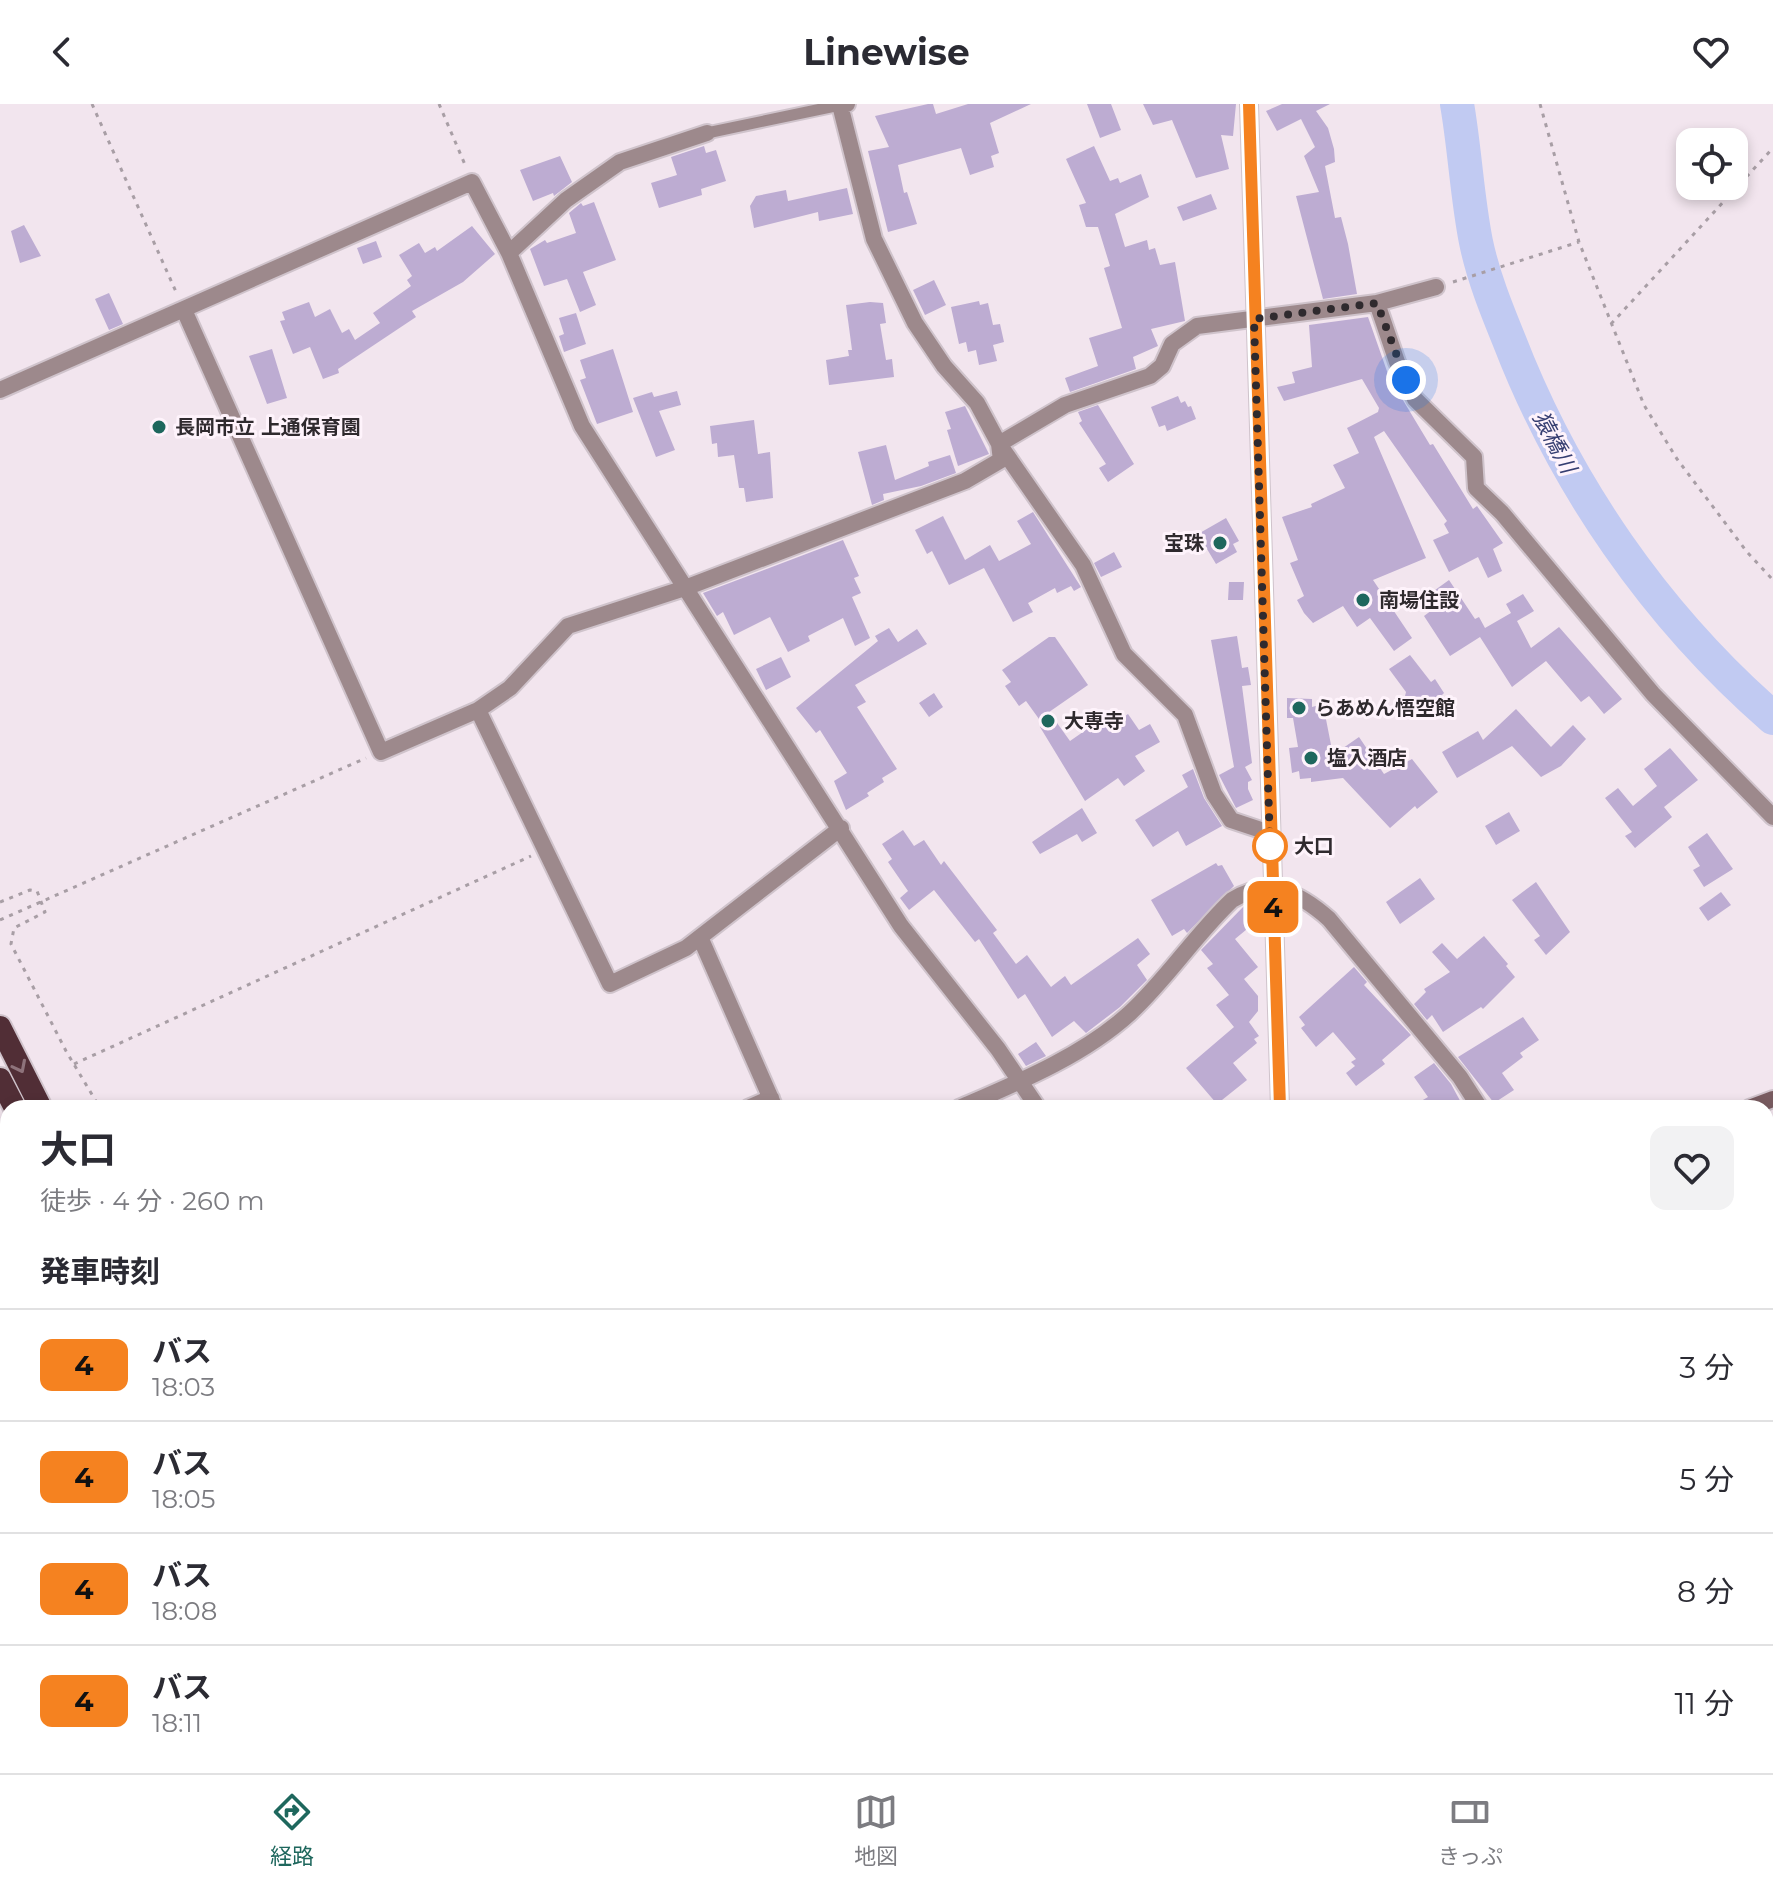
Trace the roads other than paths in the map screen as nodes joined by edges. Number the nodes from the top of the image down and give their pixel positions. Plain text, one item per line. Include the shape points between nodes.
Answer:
1 (847, 104) edge
2 (1249, 104) edge
3 (840, 105) edge
4 (707, 133) joint
5 (509, 253) junction
6 (1436, 287) road end
7 (1377, 303) junction
8 (184, 310) junction
9 (1254, 319) junction
10 (0, 390) edge
11 (999, 444) junction
12 (685, 588) junction
13 (478, 710) junction
14 (1773, 817) edge
15 (841, 828) junction
16 (1270, 833) junction
17 (1272, 888) junction
18 (700, 937) junction
19 (0, 1027) edge
20 (0, 1079) edge
21 (1020, 1082) junction
22 (11, 1100) edge
23 (37, 1100) edge
24 (772, 1100) edge
25 (978, 1100) edge
26 (1032, 1100) edge
27 (1280, 1100) edge
28 (1475, 1100) edge

1 - 3 street
2 - 9 main road
3 - 4 lane
3 - 11 street via 874,239 888,272 915,323 977,403
4 - 5 street via 620,162 566,200
5 - 8 street via 472,182
5 - 12 street via 582,426
6 - 7 street
7 - 9 street
7 - 14 street via 1415,399 1474,457 1476,488 1653,694
8 - 10 street
8 - 13 street via 381,752
9 - 11 street via 1197,326 1172,344 1162,366 1150,376 1065,405
9 - 16 main road
11 - 12 street via 1001,460 965,481
11 - 16 street via 1083,565 1124,654 1185,715 1214,794 1231,820
12 - 13 street via 568,626 510,688
12 - 15 street
13 - 18 street via 610,984
15 - 18 street
15 - 21 street via 901,926
16 - 17 main road
17 - 21 street via 1248,889 1232,900 1128,1015
17 - 27 main road
17 - 28 street via 1309,901 1329,919
18 - 24 street
19 -> 23 highway
20 - 22 highway
21 - 25 street
21 - 26 street

